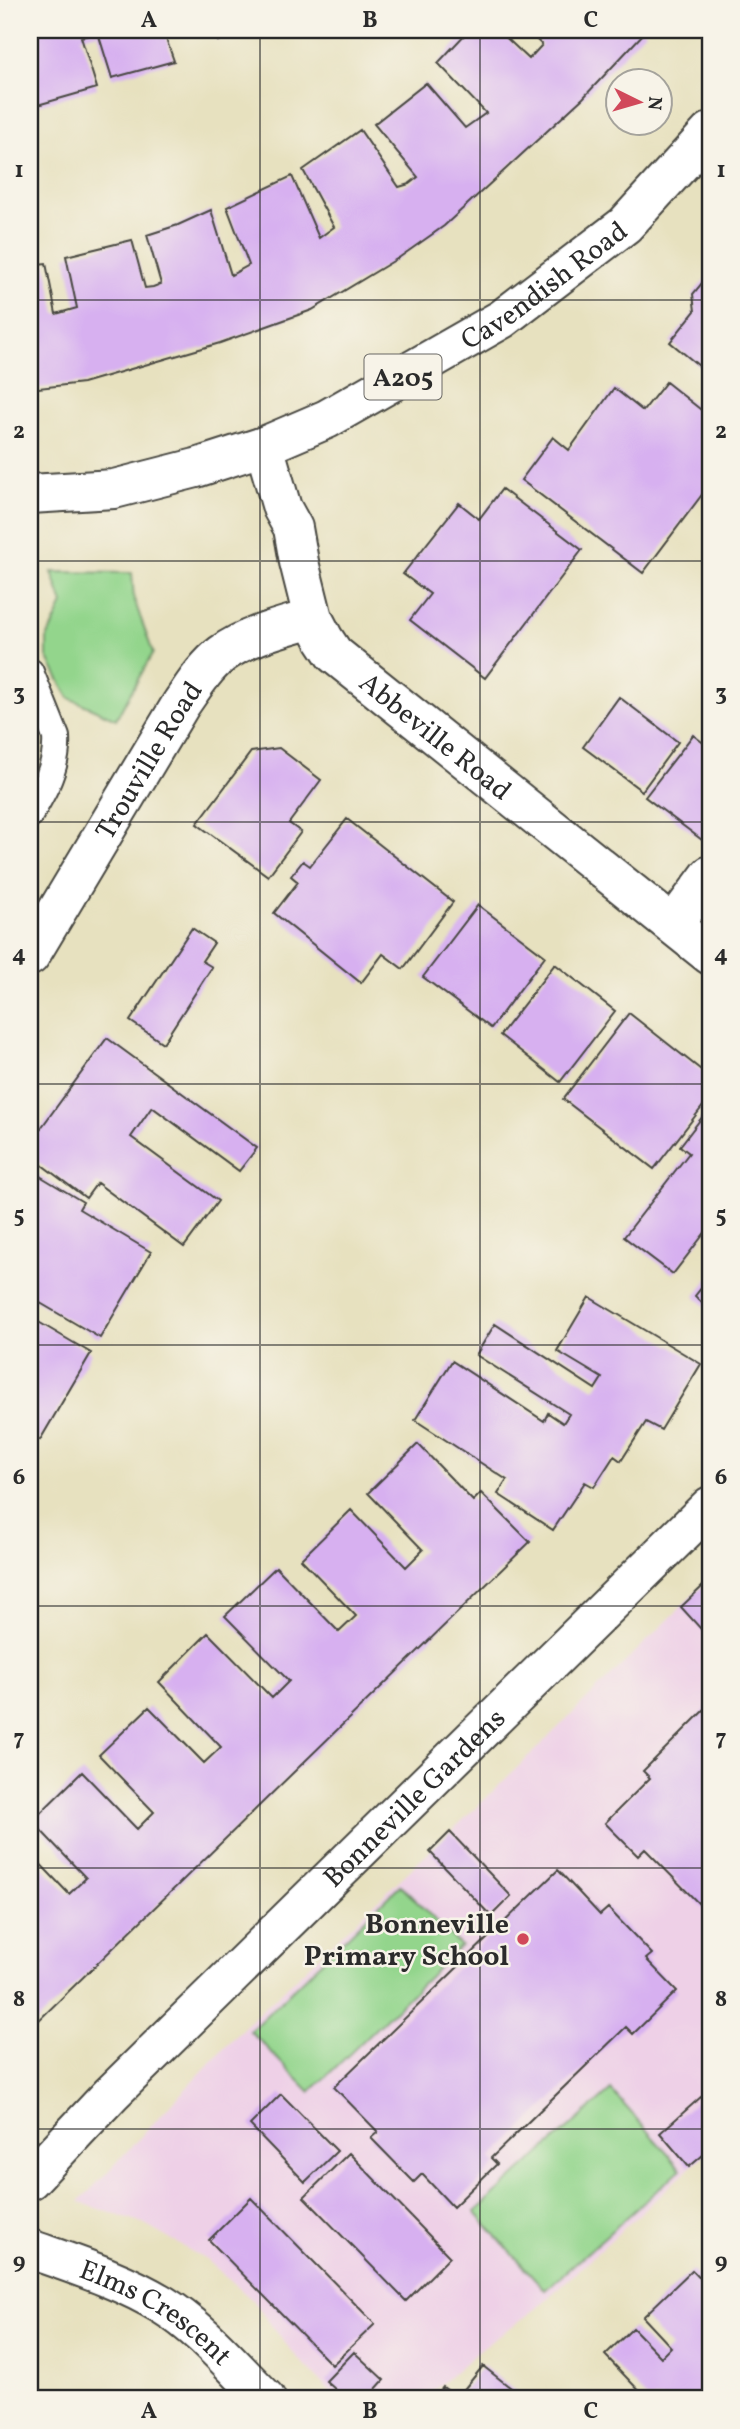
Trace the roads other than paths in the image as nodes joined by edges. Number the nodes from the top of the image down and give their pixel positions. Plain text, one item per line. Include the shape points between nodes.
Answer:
1 (710, 132) edge
2 (264, 446) junction
3 (30, 494) edge
4 (313, 618) junction
5 (30, 672) edge
6 (30, 814) edge
7 (710, 875) edge
8 (673, 925) junction
9 (710, 955) edge
10 (30, 956) edge
11 (710, 1506) edge
12 (30, 2180) edge
13 (30, 2249) edge
14 (264, 2399) edge

1 - 2 main road, Cavendish Road / A205 via 625,225 502,319 327,419
2 - 3 main road, Cavendish Road / A205 via 114,489
2 - 4 main road, Abbeville Road via 282,508 293,528
4 - 8 main road, Abbeville Road via 334,654
4 - 10 main road, Trouville Road via 244,641 202,674
5 - 6 lane via 57,747 44,789
7 - 8 main road
8 - 9 main road, Abbeville Road
11 - 12 main road, Bonneville Gardens via 111,2094
13 - 14 main road, Elms Crescent via 165,2306 208,2341

